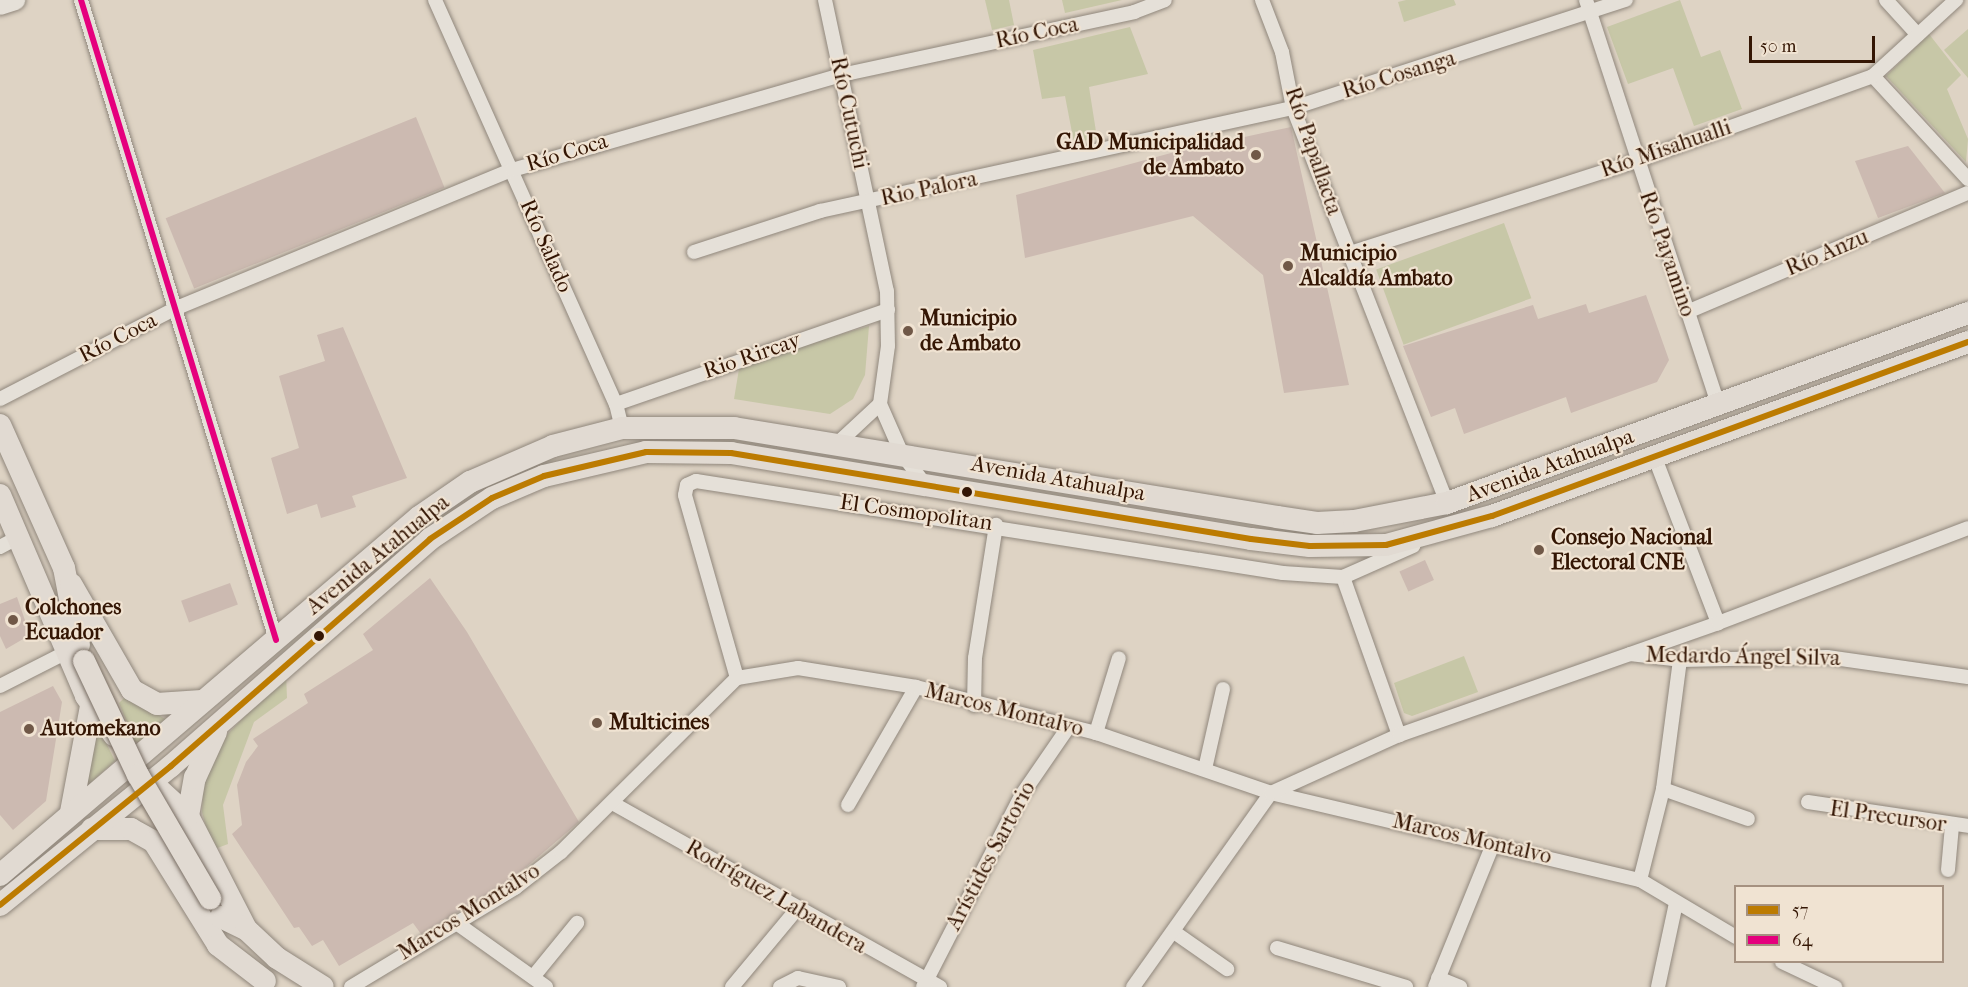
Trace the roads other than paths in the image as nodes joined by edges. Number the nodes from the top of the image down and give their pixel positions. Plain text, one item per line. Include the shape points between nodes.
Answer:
1 (15, 0) edge
2 (81, 0) edge
3 (435, 0) edge
4 (825, 0) edge
5 (1165, 0) edge
6 (1262, 0) edge
7 (1586, 0) edge
8 (1626, 0) edge
9 (1886, 0) edge
10 (1956, 0) edge
11 (0, 5) edge
12 (1591, 15) junction
13 (1918, 35) junction
14 (841, 75) junction
15 (1873, 76) junction
16 (1293, 108) junction
17 (1168, 138) joint
18 (1636, 161) junction
19 (512, 170) junction
20 (1968, 179) edge
21 (1968, 193) edge
22 (868, 201) junction
23 (694, 252) dead end
24 (1350, 253) junction
25 (174, 309) junction
26 (888, 310) junction
27 (1687, 312) junction
28 (1968, 313) edge
29 (1968, 342) edge
30 (0, 399) edge
31 (616, 404) junction
32 (880, 404) junction
33 (1718, 405) junction
34 (0, 425) edge
35 (622, 428) junction
36 (838, 443) junction
37 (902, 454) junction
38 (1655, 458) junction
39 (923, 482) junction
40 (0, 495) edge
41 (1447, 503) junction
42 (996, 525) junction
43 (1968, 528) edge
44 (1429, 534) junction
45 (10, 542) edge
46 (64, 572) junction
47 (39, 576) junction
48 (1343, 577) junction
49 (1718, 623) junction
50 (72, 624) junction
51 (276, 640) junction
52 (1625, 654) junction
53 (76, 656) junction
54 (1119, 658) dead end
55 (1680, 660) junction
56 (117, 668) junction
57 (1968, 677) edge
58 (736, 678) junction
59 (0, 686) edge
60 (915, 687) junction
61 (1223, 689) dead end
62 (88, 701) junction
63 (202, 701) junction
64 (974, 705) junction
65 (222, 721) junction
66 (1067, 729) junction
67 (1096, 733) junction
68 (1399, 735) junction
69 (140, 758) junction
70 (171, 766) junction
71 (1205, 769) junction
72 (121, 774) junction
73 (151, 782) junction
74 (1663, 789) junction
75 (1271, 793) junction
76 (1809, 802) dead end
77 (614, 804) junction
78 (848, 805) dead end
79 (71, 812) junction
80 (1748, 819) dead end
81 (192, 822) junction
82 (1952, 826) junction
83 (1968, 826) edge
84 (92, 829) junction
85 (154, 842) junction
86 (1493, 843) junction
87 (1948, 870) dead end
88 (0, 875) edge
89 (1640, 880) junction
90 (1676, 903) junction
91 (0, 905) edge
92 (215, 908) junction
93 (797, 909) junction
94 (456, 922) junction
95 (577, 923) dead end
96 (246, 929) junction
97 (1174, 933) junction
98 (1734, 936) edge
99 (1277, 948) dead end
100 (1784, 963) edge
101 (1227, 969) dead end
102 (533, 977) junction
103 (1436, 983) edge
104 (268, 984) edge
105 (930, 986) edge
106 (322, 987) edge
107 (351, 987) edge
108 (546, 987) edge
109 (732, 987) edge
110 (780, 987) edge
111 (839, 987) edge
112 (1133, 987) edge
113 (1406, 987) edge
114 (1460, 987) edge
115 (1658, 987) edge
116 (1835, 987) edge

1 - 11 street
2 - 25 street
3 - 19 street, Río Salado
4 - 14 street, Río Cutuchi
5 - 14 street, Río Coca via 1134,12
6 - 16 street, Río Papallacta via 1282,52
7 - 12 street, Río Payamino
8 - 12 street, Río Cosanga
9 - 13 street
10 - 13 street, Río Misahualli
12 - 16 street, Río Cosanga
12 - 18 street, Río Payamino
13 - 15 street, Río Misahualli
14 - 19 street, Río Coca
14 - 22 street, Río Cutuchi
15 - 18 street, Río Misahualli
15 - 20 street
16 - 17 street, Río Cosanga
16 - 24 street, Río Papallacta
17 - 22 street, Rio Palora
18 - 24 street, Río Misahualli
18 - 27 street, Río Payamino
19 - 25 street, Río Coca
19 - 31 street, Río Salado
21 - 27 street, Río Anzu
22 - 23 street, Rio Palora via 820,211
22 - 26 street, Río Cutuchi
24 - 41 street, Río Papallacta
25 - 30 street, Río Coca
25 - 51 street
26 - 31 street, Rio Rircay
26 - 32 street, Río Cutuchi
27 - 33 street, Río Payamino
28 - 33 main road, Avenida Atahualpa
29 - 38 main road, Avenida Atahualpa
31 - 35 street, Río Salado
32 - 36 street
32 - 37 street, Río Cutuchi
33 - 41 main road, Avenida Atahualpa
34 - 46 main road
35 - 36 main road, Avenida Atahualpa via 691,425
35 - 51 main road, Avenida Atahualpa via 553,446 470,482 419,517
36 - 37 main road, Avenida Atahualpa
37 - 39 street, Río Cutuchi
37 - 41 main road, Avenida Atahualpa via 1317,522 1389,517
38 - 44 main road, Avenida Atahualpa
38 - 49 street
39 - 44 main road, Avenida Atahualpa via 1310,546 1386,545
39 - 65 main road, Avenida Atahualpa via 675,449 544,476 492,498 430,539
40 - 45 main road
42 - 48 street, El Cosmopolitan via 1230,565
42 - 58 street, El Cosmopolitan via 696,481 687,485 685,495
42 - 64 street via 975,658
43 - 49 street
44 - 48 street
45 - 47 main road
46 - 50 main road
46 - 56 main road
47 - 50 main road
47 - 53 main road
48 - 68 street
49 - 52 street
50 - 53 main road
51 - 63 main road, Avenida Atahualpa
52 - 55 street, Medardo Ángel Silva
52 - 68 street
53 - 59 street
53 - 62 main road
53 - 92 main road, bridge via 138,776
54 - 67 street
55 - 57 street, Medardo Ángel Silva via 1827,657
55 - 74 street
56 - 62 main road via 112,687
56 - 63 main road via 142,698 171,705
58 - 60 street, Marcos Montalvo via 798,668
58 - 77 street, Marcos Montalvo
60 - 64 street, Marcos Montalvo
60 - 78 street
61 - 71 street
62 - 69 main road
62 - 79 main road
63 - 69 main road, Avenida Atahualpa
64 - 66 street, Marcos Montalvo
65 - 70 main road, Avenida Atahualpa
65 - 81 main road via 195,778
66 - 67 street, Marcos Montalvo
66 - 105 street, Arístides Sartorio via 1021,796
67 - 71 street, Marcos Montalvo
68 - 75 street
69 - 70 main road
69 - 72 main road, Avenida Atahualpa
70 - 73 main road, Avenida Atahualpa
71 - 75 street, Marcos Montalvo
72 - 73 main road
72 - 79 main road, Avenida Atahualpa
73 - 81 main road
73 - 84 main road, Avenida Atahualpa
74 - 80 street
74 - 89 street
75 - 86 street, Marcos Montalvo
75 - 97 street
76 - 82 street, El Precursor
77 - 93 street, Rodríguez Labandera
77 - 94 street, Marcos Montalvo via 515,888
79 - 88 main road, Avenida Atahualpa
81 - 85 main road via 173,824
81 - 96 main road
82 - 83 street, El Precursor
82 - 87 street
84 - 85 main road via 131,829
84 - 91 main road, Avenida Atahualpa
85 - 104 main road via 218,945
86 - 89 street, Marcos Montalvo
86 - 103 street
89 - 90 street, Marcos Montalvo
90 - 98 street, Marcos Montalvo
90 - 115 street
92 - 96 main road
92 - 104 main road
93 - 105 street, Rodríguez Labandera
93 - 109 street
94 - 102 street
94 - 107 street, Marcos Montalvo
95 - 102 street
96 - 106 main road via 277,958
97 - 101 street
97 - 112 street
99 - 113 street
100 - 116 street
102 - 108 street
103 - 114 street
110 - 111 street via 798,978

